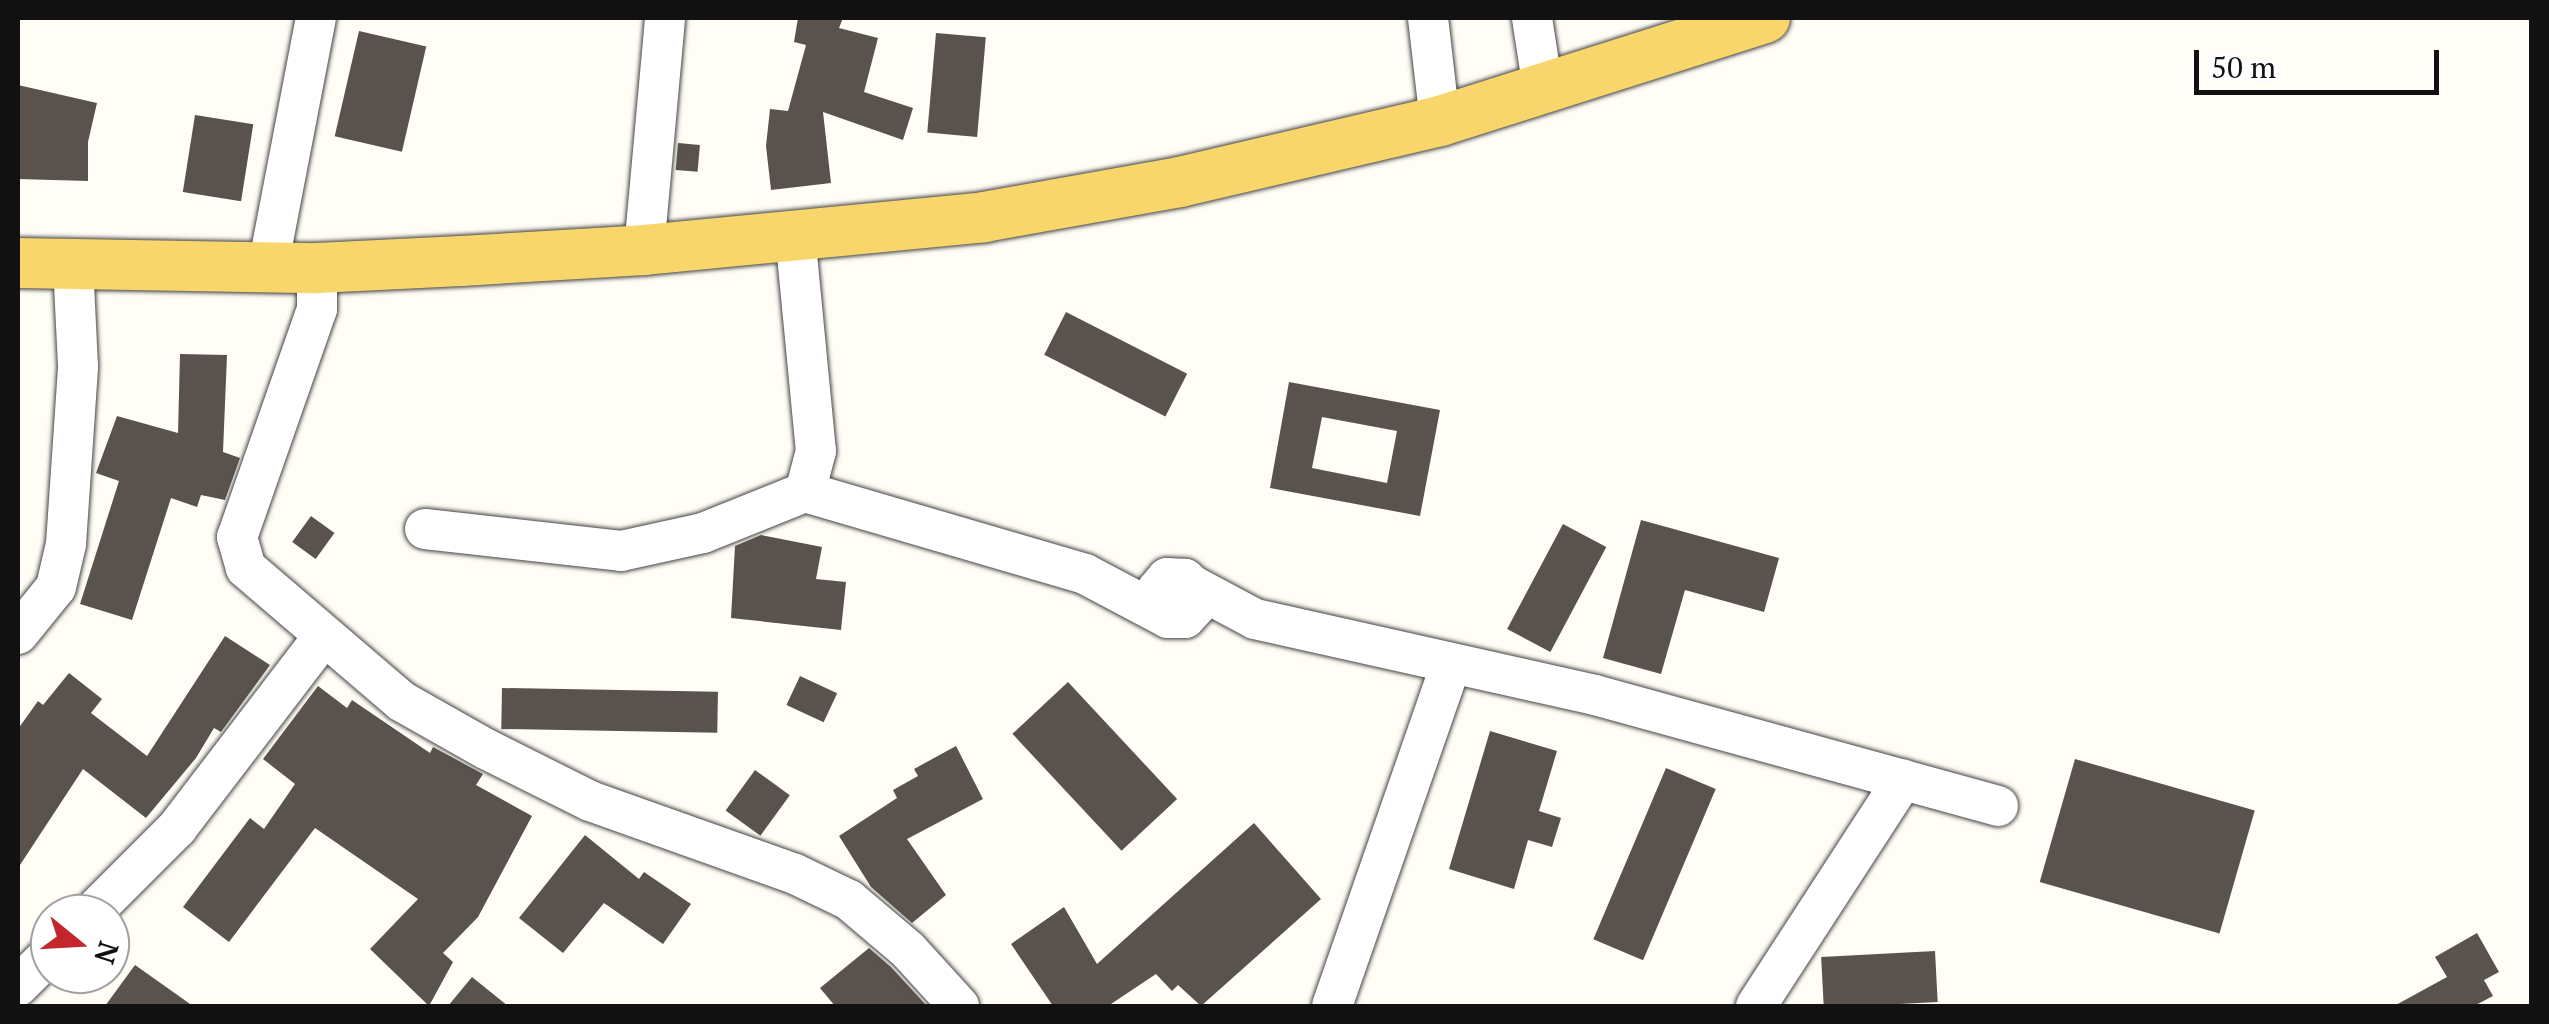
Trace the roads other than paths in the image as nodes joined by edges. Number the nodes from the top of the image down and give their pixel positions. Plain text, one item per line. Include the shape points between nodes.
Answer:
1 (316, 18) edge
2 (665, 18) edge
3 (1428, 18) edge
4 (1532, 18) edge
5 (1765, 18) edge
6 (1542, 88) junction
7 (1440, 121) junction
8 (796, 234) junction
9 (644, 250) junction
10 (18, 263) edge
11 (73, 264) junction
12 (268, 267) junction
13 (317, 268) junction
14 (806, 492) junction
15 (425, 530) dead end
16 (18, 634) edge
17 (324, 636) junction
18 (1452, 664) junction
19 (1903, 780) junction
20 (1998, 806) dead end
21 (111, 894) edge
22 (959, 1006) edge
23 (1332, 1006) edge
24 (1756, 1006) edge

1 - 12 street
2 - 9 street
3 - 7 street
4 - 6 street
5 - 6 main road
6 - 7 main road
7 - 8 main road via 1180,182 984,218
8 - 9 main road
8 - 14 street via 816,451
9 - 13 main road
10 - 11 main road
11 - 12 main road
11 - 16 street via 78,366 66,544 56,586
12 - 13 main road
13 - 17 street via 317,310 237,538 246,568
14 - 15 street via 703,534 622,551
14 - 18 street via 1085,574
17 - 21 street via 177,828
17 - 22 street via 401,701 504,758 590,801 795,874 849,900
18 - 19 street via 1595,695
18 - 23 street
19 - 20 street
19 - 24 street

